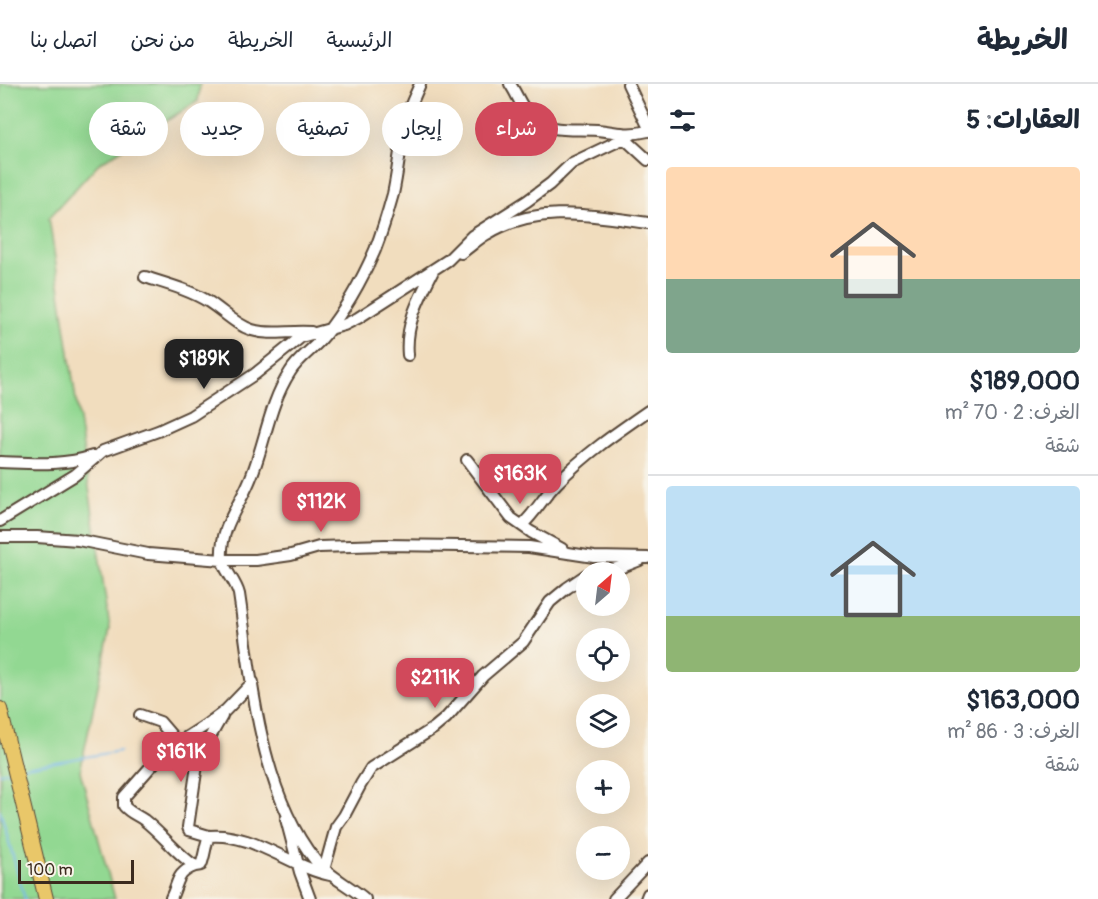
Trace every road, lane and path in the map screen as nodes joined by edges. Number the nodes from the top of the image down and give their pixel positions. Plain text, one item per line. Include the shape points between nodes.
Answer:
1 (420, 84) edge
2 (510, 84) edge
3 (628, 84) edge
4 (648, 126) edge
5 (648, 131) edge
6 (627, 136) junction
7 (648, 159) edge
8 (648, 223) edge
9 (448, 260) junction
10 (434, 269) junction
11 (145, 277) dead end
12 (328, 330) junction
13 (315, 333) junction
14 (408, 355) dead end
15 (648, 411) edge
16 (96, 455) junction
17 (467, 460) dead end
18 (0, 462) edge
19 (0, 521) edge
20 (522, 525) junction
21 (0, 537) edge
22 (570, 553) junction
23 (646, 559) edge
24 (222, 560) junction
25 (630, 564) edge
26 (576, 582) edge
27 (253, 681) junction
28 (0, 709) edge
29 (225, 711) junction
30 (140, 715) dead end
31 (178, 743) junction
32 (281, 798) junction
33 (209, 836) junction
34 (297, 863) junction
35 (648, 863) edge
36 (195, 866) junction
37 (328, 873) junction
38 (648, 894) edge
39 (171, 898) edge
40 (46, 899) edge
41 (310, 899) edge
42 (365, 899) edge
43 (614, 899) edge
44 (646, 899) edge

1 - 12 street via 408,112 393,193 376,248 352,296
2 - 6 street via 530,116 539,123
3 - 4 street
5 - 6 street
6 - 7 street
6 - 9 street via 572,163 527,201 472,236
8 - 9 street via 585,213 532,218 487,234
9 - 10 street
10 - 12 street via 357,318
10 - 14 street via 413,312
11 - 13 street via 209,302 250,330
12 - 13 street
12 - 24 street via 291,369 280,390 250,480 224,532
13 - 16 street via 301,338 191,416
15 - 20 street via 569,471
16 - 18 street via 40,464
16 - 19 street via 75,475
17 - 20 street via 511,518
20 - 22 street
21 - 24 street via 78,540 148,554
22 - 23 street
22 - 24 street via 529,547 385,545 319,547 256,560
23 - 25 street
24 - 27 street via 239,594
26 - 37 street via 550,602 523,642 483,676 446,718 371,768 336,827
27 - 29 street
27 - 32 street via 259,730
28 - 40 main road
29 - 31 street
29 - 33 street via 198,758 188,827
30 - 31 street via 160,722
31 - 36 street via 124,797 124,806
32 - 34 street
32 - 37 street via 300,837
33 - 34 street via 238,839
33 - 36 street via 201,865
34 - 37 street via 314,872
34 - 41 street
35 - 43 street
36 - 39 street via 179,875
37 - 42 street
38 - 44 street

